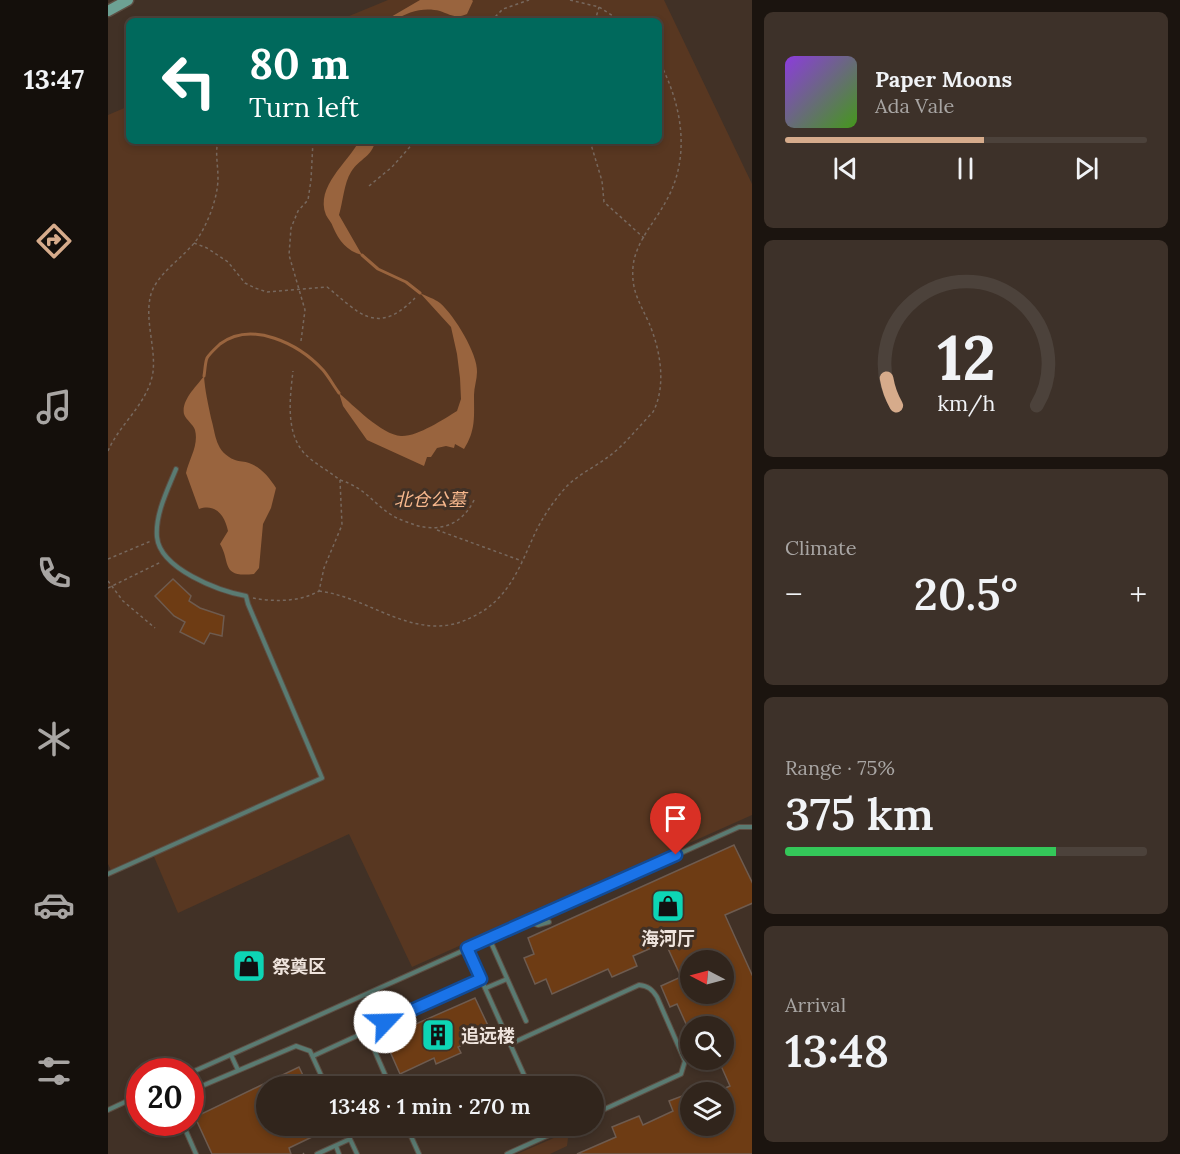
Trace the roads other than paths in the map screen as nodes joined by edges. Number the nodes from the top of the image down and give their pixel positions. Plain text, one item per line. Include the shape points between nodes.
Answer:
1 (128, 0) edge
2 (108, 11) edge
3 (176, 469) dead end
4 (752, 827) edge
5 (108, 874) edge
6 (528, 921) junction
7 (549, 922) dead end
8 (489, 938) junction
9 (467, 948) junction
10 (481, 979) junction
11 (507, 979) junction
12 (486, 988) junction
13 (526, 1021) dead end
14 (366, 1030) junction
15 (510, 1044) junction
16 (230, 1055) junction
17 (313, 1056) junction
18 (204, 1066) edge
19 (238, 1070) junction
20 (322, 1076) edge
21 (386, 1076) edge
22 (524, 1076) edge
23 (204, 1085) edge
24 (126, 1102) edge
25 (604, 1109) edge
26 (108, 1110) edge
27 (188, 1136) edge
28 (349, 1136) edge
29 (411, 1136) edge
30 (548, 1136) edge
31 (350, 1139) junction
32 (336, 1146) junction
33 (196, 1154) edge
34 (317, 1154) edge
35 (339, 1154) edge
36 (357, 1154) edge
37 (419, 1154) edge
38 (507, 1154) edge

1 - 2 main road
3 - 5 lane via 160,513 157,538 168,559 198,579 246,596 322,778
4 - 6 lane via 739,827
6 - 7 lane via 538,925
6 - 8 lane
8 - 9 lane
8 - 11 lane
9 - 10 lane
9 - 16 lane
10 - 12 lane
10 - 14 lane
11 - 12 lane
11 - 13 lane
12 - 15 lane
14 - 17 lane
14 - 21 lane
15 - 22 lane
15 - 25 lane via 639,986 651,989 685,1061 684,1069 681,1074
16 - 18 lane
16 - 19 lane
17 - 19 lane via 306,1048 290,1047
17 - 20 lane
19 - 23 lane
24 - 26 lane
27 - 33 lane
28 - 31 lane
29 - 37 lane
30 - 38 lane
31 - 32 lane
31 - 36 lane
32 - 34 lane
32 - 35 lane

